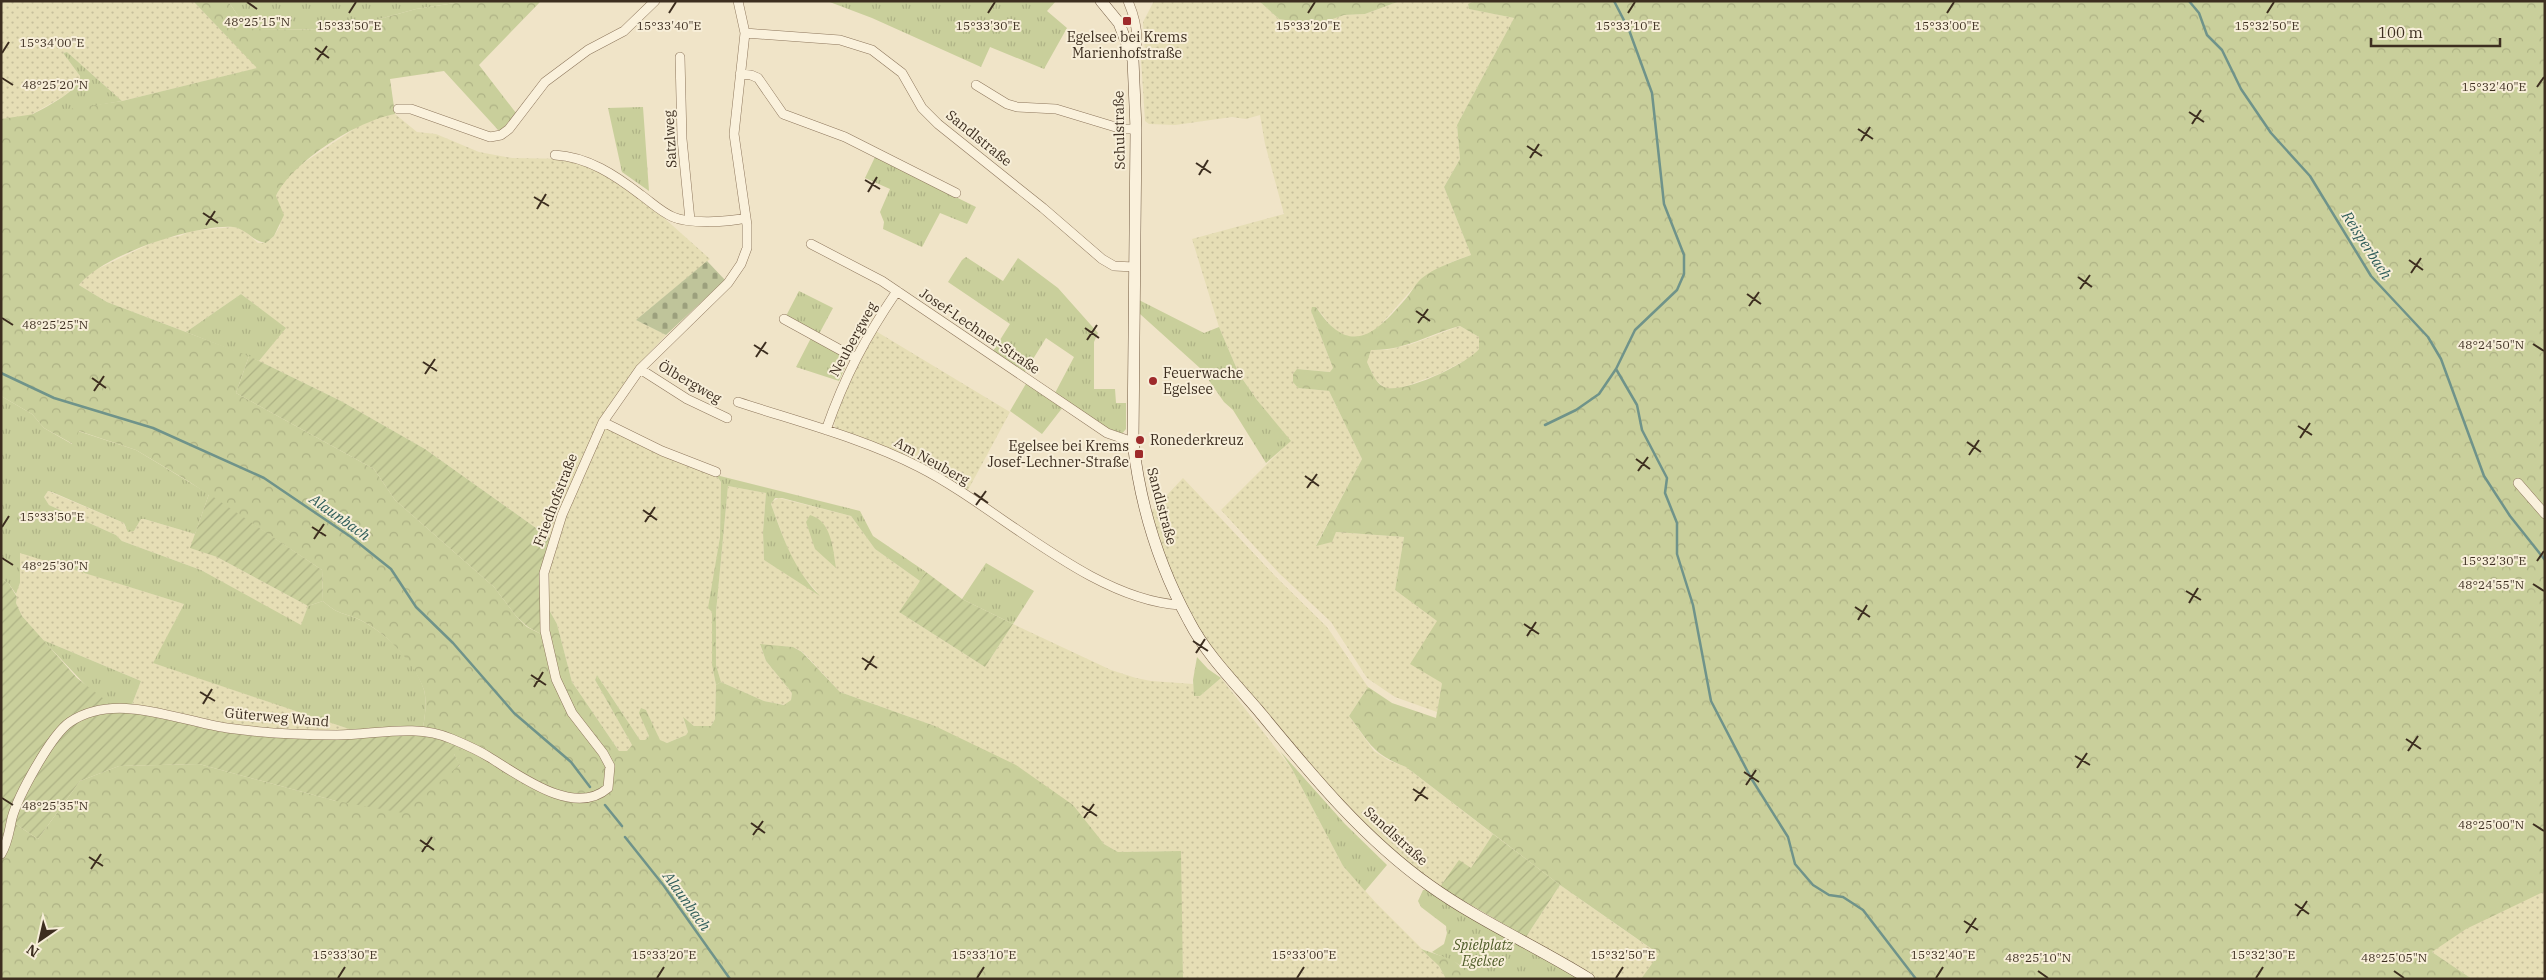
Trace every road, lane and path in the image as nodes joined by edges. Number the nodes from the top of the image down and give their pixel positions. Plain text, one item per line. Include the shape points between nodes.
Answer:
1 (655, 1) edge
2 (738, 1) edge
3 (1101, 1) edge
4 (1128, 1) edge
5 (745, 33) junction
6 (680, 56) dead end
7 (1133, 60) junction
8 (740, 74) junction
9 (976, 85) dead end
10 (398, 109) dead end
11 (1136, 129) junction
12 (555, 155) dead end
13 (956, 193) dead end
14 (746, 218) junction
15 (690, 220) junction
16 (811, 244) dead end
17 (1134, 267) junction
18 (897, 291) junction
19 (784, 318) dead end
20 (855, 358) junction
21 (640, 369) junction
22 (738, 402) dead end
23 (727, 418) dead end
24 (603, 422) junction
25 (826, 430) junction
26 (1133, 442) junction
27 (716, 472) dead end
28 (2518, 482) dead end
29 (2545, 514) edge
30 (1180, 605) junction
31 (397, 730) joint
32 (1, 854) edge
33 (1588, 979) edge

1 - 10 street via 624,30 588,50 545,82 500,135 490,137 411,109
2 - 5 street
3 - 7 street, Schulstraße via 1119,24
4 - 7 street via 1136,23 1137,50
5 - 8 street, Friedhofstraße
5 - 17 street, Sandlstraße via 840,40 872,50 902,73 922,108 938,124 1102,259 1114,266
6 - 15 street, Satzlweg via 682,138
7 - 11 street, Schulstraße
8 - 13 street via 758,78 782,114 845,137
8 - 14 street, Friedhofstraße via 734,134
9 - 11 street via 1017,108 1056,109 1122,129
11 - 17 street, Schulstraße
12 - 15 street via 589,162 621,180 666,213
14 - 15 street via 733,221
14 - 21 street, Friedhofstraße via 747,248 728,283
16 - 18 street, Josef-Lechner-Straße
17 - 26 street, Sandlstraße
18 - 20 street, Neubergweg
18 - 26 street, Josef-Lechner-Straße via 1107,433
19 - 20 street
20 - 25 street, Neubergweg
21 - 23 street, Ölbergweg via 687,399
21 - 24 street, Friedhofstraße
22 - 25 street, Am Neuberg
24 - 27 street via 662,451
24 - 31 street, Friedhofstraße via 580,470 550,549 542,596 545,631 556,679 572,713 610,766 608,788 592,798 572,797 531,784 489,757 443,735
25 - 30 street, Am Neuberg via 885,450 929,472 1112,587 1146,600
26 - 30 street, Sandlstraße via 1146,514
28 - 29 street
30 - 33 street, Sandlstraße via 1202,642 1234,682 1336,801 1378,844 1431,886
31 - 32 street, Güterweg Wand via 336,735 292,733 225,727 138,710 97,711 68,723 57,735 21,797

